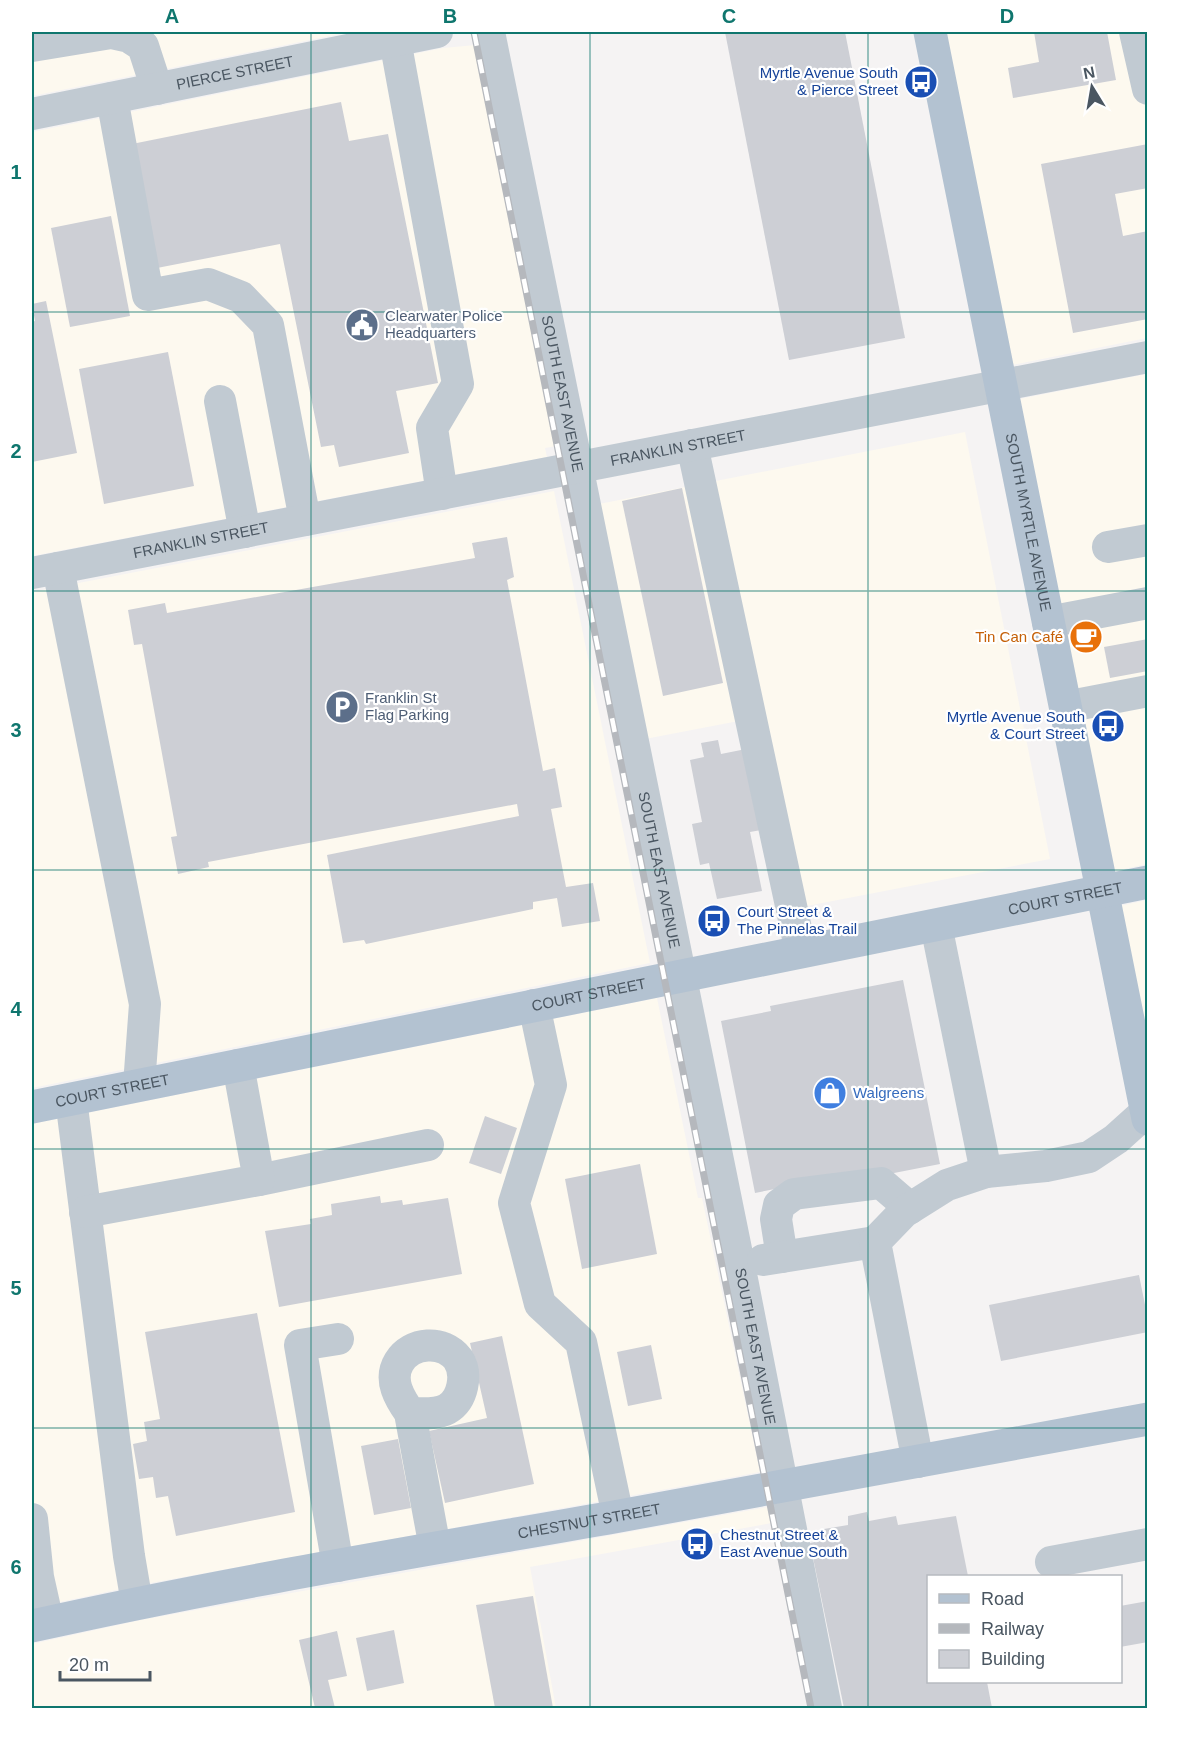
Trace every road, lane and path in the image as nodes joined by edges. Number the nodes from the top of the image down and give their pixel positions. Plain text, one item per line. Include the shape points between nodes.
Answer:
1 (437, 32) edge
2 (489, 32) edge
3 (930, 32) edge
4 (1135, 32) edge
5 (111, 33) edge
6 (143, 39) edge
7 (395, 40) junction
8 (32, 46) edge
9 (157, 89) junction
10 (1148, 89) edge
11 (112, 98) junction
12 (32, 114) edge
13 (1148, 357) edge
14 (1000, 385) junction
15 (220, 401) dead end
16 (692, 445) junction
17 (577, 467) junction
18 (442, 494) junction
19 (305, 520) junction
20 (245, 532) junction
21 (1148, 540) edge
22 (1108, 547) dead end
23 (45, 571) edge
24 (1148, 603) edge
25 (1048, 622) junction
26 (1148, 691) edge
27 (1065, 707) junction
28 (1148, 882) edge
29 (1102, 891) junction
30 (936, 925) junction
31 (801, 952) junction
32 (681, 975) junction
33 (534, 1005) junction
34 (237, 1065) junction
35 (139, 1085) junction
36 (71, 1099) junction
37 (32, 1107) edge
38 (1147, 1115) edge
39 (428, 1145) dead end
40 (986, 1172) junction
41 (259, 1180) junction
42 (910, 1208) junction
43 (85, 1212) junction
44 (875, 1242) junction
45 (782, 1257) junction
46 (739, 1264) junction
47 (338, 1339) dead end
48 (410, 1413) dead end
49 (1148, 1419) edge
50 (918, 1462) junction
51 (782, 1486) junction
52 (618, 1516) junction
53 (32, 1519) edge
54 (1148, 1544) edge
55 (435, 1548) junction
56 (1051, 1562) dead end
57 (338, 1566) junction
58 (137, 1603) junction
59 (40, 1624) edge
60 (826, 1708) edge

1 - 7 street, PIERCE STREET
2 - 17 street, SOUTH EAST AVENUE
3 - 14 main road, SOUTH MYRTLE AVENUE
4 - 10 street
5 - 6 street
5 - 8 street
6 - 9 street
7 - 9 street, PIERCE STREET
7 - 18 street via 458,384 432,428
9 - 11 street, PIERCE STREET
11 - 12 street, PIERCE STREET
11 - 19 street via 148,295 208,284 241,297 268,325
13 - 14 street, FRANKLIN STREET
14 - 16 street, FRANKLIN STREET
14 - 25 main road, SOUTH MYRTLE AVENUE
15 - 20 street
16 - 17 street, FRANKLIN STREET
16 - 31 street
17 - 18 street, FRANKLIN STREET
17 - 32 street, SOUTH EAST AVENUE
18 - 19 street, FRANKLIN STREET
19 - 20 street, FRANKLIN STREET
20 - 23 street, FRANKLIN STREET
21 - 22 street
23 - 35 street via 145,1005
24 - 25 street
25 - 27 main road, SOUTH MYRTLE AVENUE
26 - 27 street
27 - 29 main road, SOUTH MYRTLE AVENUE
28 - 29 main road, COURT STREET
29 - 30 main road, COURT STREET
29 - 38 main road, SOUTH MYRTLE AVENUE
30 - 31 main road, COURT STREET
30 - 40 street
31 - 32 main road, COURT STREET
32 - 33 main road, COURT STREET
32 - 46 street, SOUTH EAST AVENUE
33 - 34 main road, COURT STREET
33 - 52 street via 551,1085 514,1203 540,1304 581,1342
34 - 35 main road, COURT STREET
34 - 41 street
35 - 36 main road, COURT STREET
36 - 37 main road, COURT STREET
36 - 43 street
38 - 40 street via 1089,1157
39 - 41 street
40 - 42 street via 947,1185
41 - 43 street
42 - 44 street
42 - 45 street via 881,1183 794,1194 779,1205 776,1219
43 - 58 street
44 - 45 street
44 - 50 street
45 - 46 street
46 - 51 street, SOUTH EAST AVENUE
47 - 57 street via 300,1345
48 - 55 street
49 - 50 main road, CHESTNUT STREET
50 - 51 main road, CHESTNUT STREET
51 - 52 main road, CHESTNUT STREET
51 - 60 street, SOUTH EAST AVENUE
52 - 55 main road, CHESTNUT STREET
53 - 59 street
54 - 56 street
55 - 57 main road, CHESTNUT STREET
57 - 58 main road, CHESTNUT STREET
58 - 59 main road, CHESTNUT STREET

